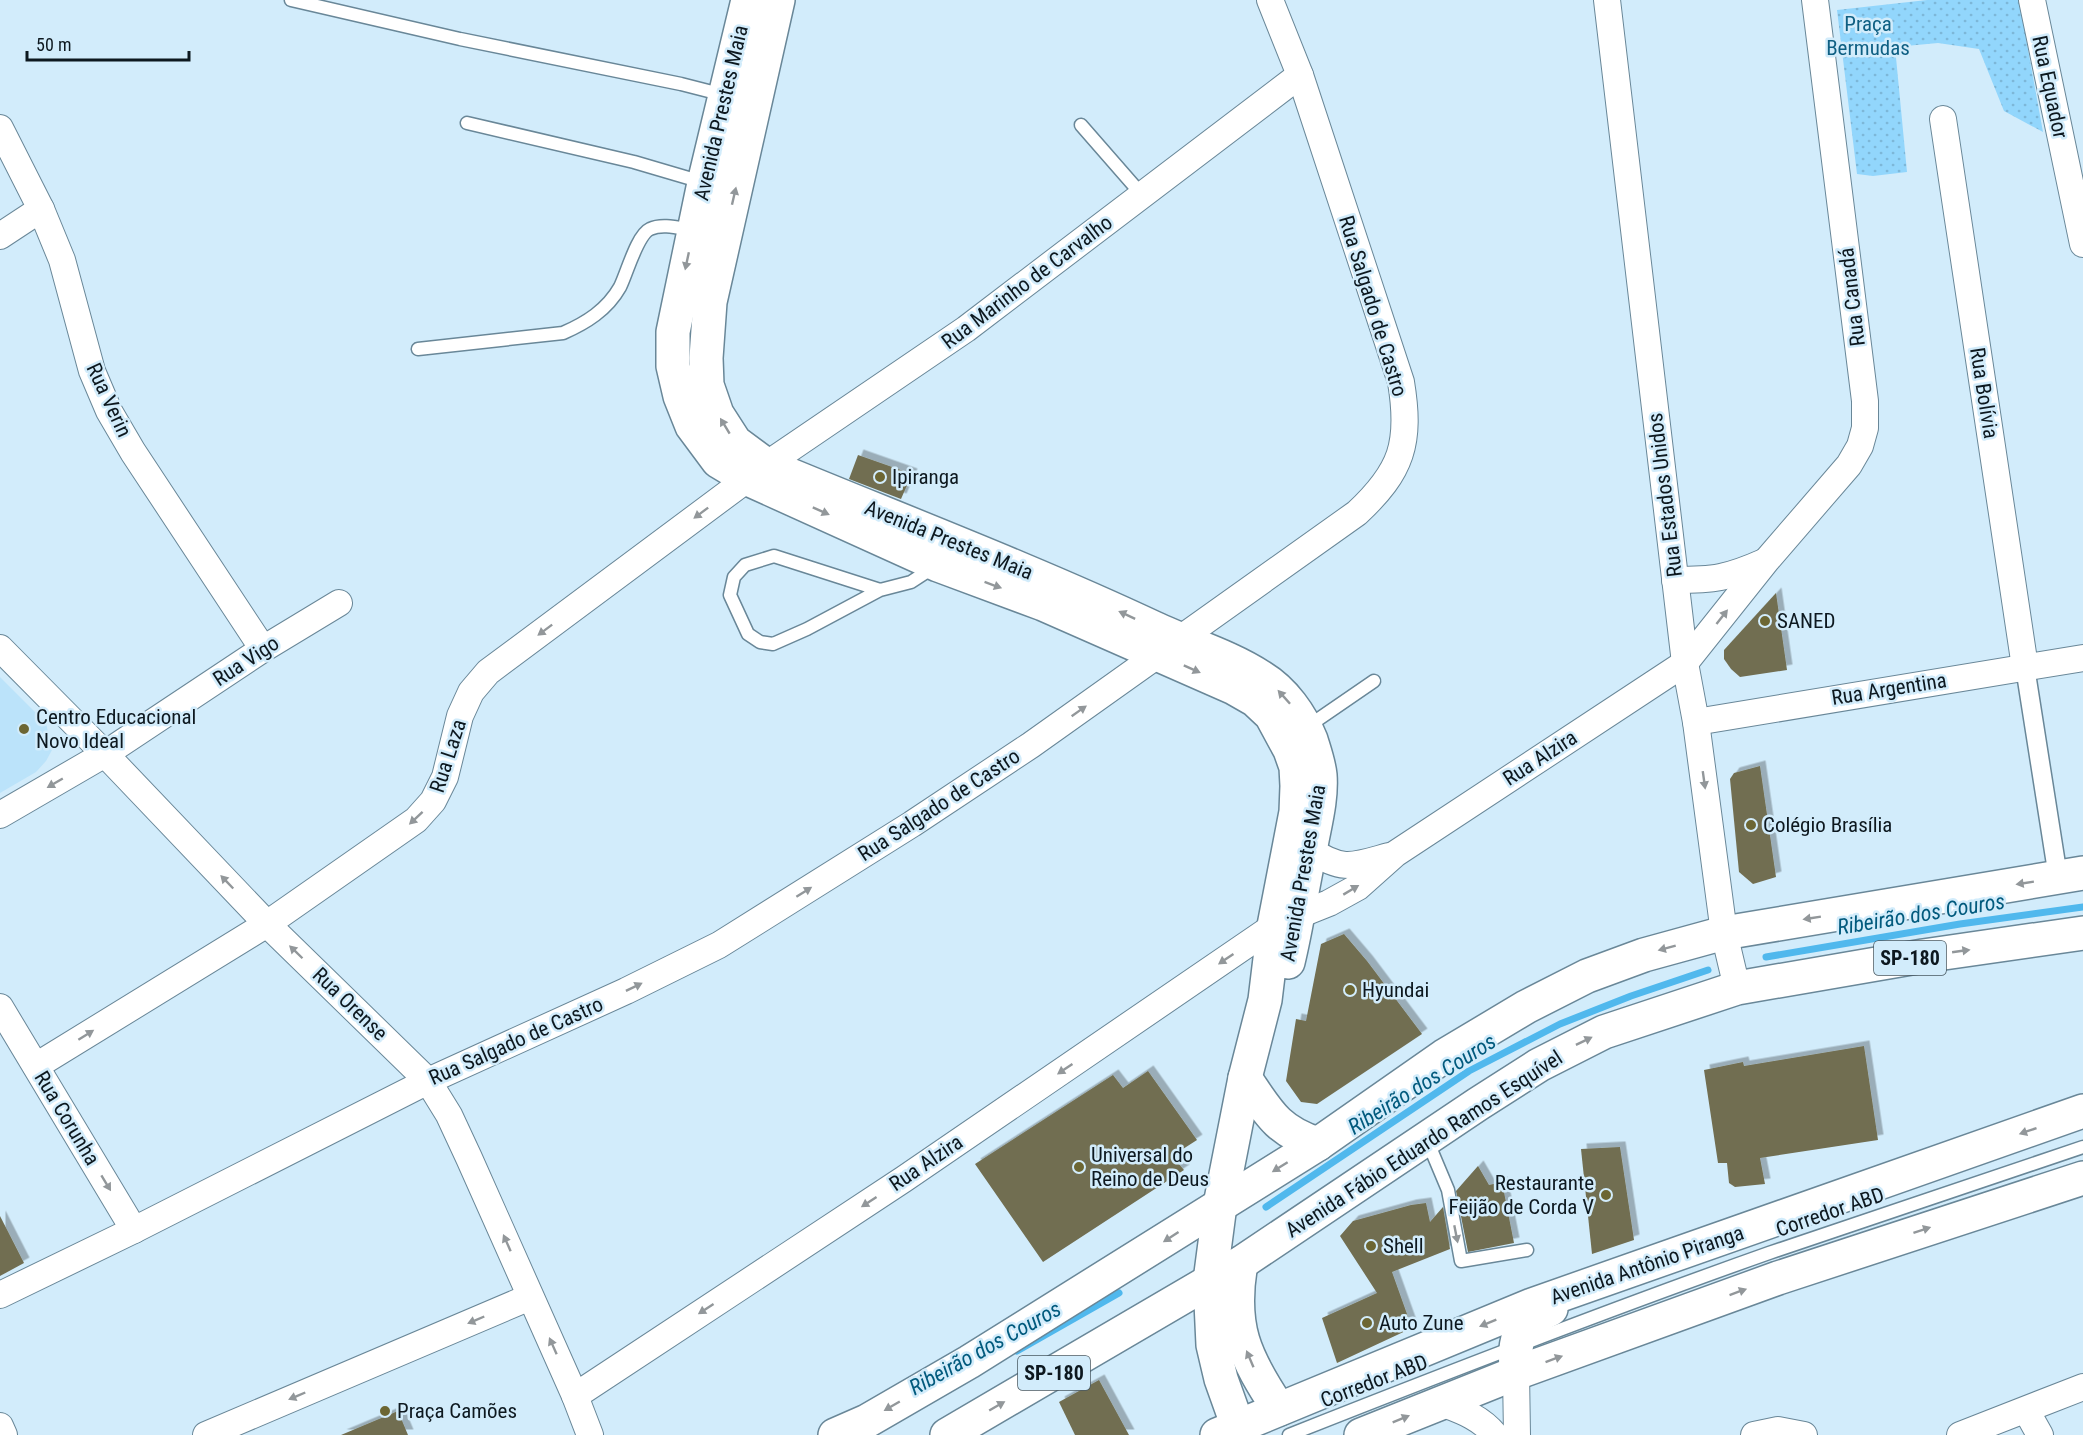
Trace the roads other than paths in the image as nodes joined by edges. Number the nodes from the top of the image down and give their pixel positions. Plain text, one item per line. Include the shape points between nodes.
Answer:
1 (291, 0) edge
2 (748, 0) edge
3 (778, 0) edge
4 (1270, 0) edge
5 (1607, 0) edge
6 (1815, 0) edge
7 (2032, 0) edge
8 (1300, 75) junction
9 (725, 95) junction
10 (1943, 119) dead end
11 (467, 123) dead end
12 (1081, 125) dead end
13 (0, 128) edge
14 (704, 183) junction
15 (1143, 196) junction
16 (41, 209) junction
17 (694, 230) junction
18 (0, 236) edge
19 (2083, 244) edge
20 (418, 349) dead end
21 (757, 472) junction
22 (943, 552) junction
23 (1767, 561) junction
24 (1675, 580) junction
25 (880, 590) junction
26 (339, 603) dead end
27 (1169, 647) junction
28 (0, 648) edge
29 (263, 649) junction
30 (2083, 658) edge
31 (1685, 663) junction
32 (2025, 667) junction
33 (1374, 681) dead end
34 (1696, 722) junction
35 (1295, 734) junction
36 (105, 754) junction
37 (0, 815) edge
38 (1310, 850) junction
39 (1395, 854) junction
40 (2071, 875) edge
41 (1284, 910) junction
42 (267, 924) junction
43 (1724, 933) junction
44 (2083, 933) edge
45 (1737, 988) junction
46 (0, 1007) edge
47 (36, 1066) junction
48 (1245, 1078) junction
49 (428, 1080) junction
50 (2083, 1111) edge
51 (1426, 1139) junction
52 (1318, 1144) junction
53 (2083, 1147) edge
54 (2083, 1178) edge
55 (1220, 1205) junction
56 (134, 1230) junction
57 (1271, 1244) junction
58 (1527, 1250) dead end
59 (1241, 1263) junction
60 (1614, 1276) junction
61 (1210, 1281) junction
62 (0, 1295) edge
63 (530, 1297) junction
64 (1515, 1360) junction
65 (2083, 1387) edge
66 (575, 1396) junction
67 (1441, 1403) junction
68 (2026, 1410) junction
69 (1284, 1422) edge
70 (0, 1426) edge
71 (1232, 1432) edge
72 (4, 1435) edge
73 (206, 1435) edge
74 (590, 1435) edge
75 (835, 1435) edge
76 (946, 1435) edge
77 (1361, 1435) edge
78 (1495, 1435) edge
79 (1517, 1435) edge
80 (1754, 1435) edge
81 (1804, 1435) edge
82 (1960, 1435) edge
83 (2040, 1435) edge

1 - 9 lane
2 - 9 main road, Avenida Prestes Maia
21 -> 3 main road, Avenida Prestes Maia via 717,414 707,386 706,358 710,302
4 - 8 street, Rua Salgado de Castro
5 - 24 street, Rua Estados Unidos
6 - 23 street, Rua Canadá via 1865,428 1849,465
7 - 19 street, Rua Equador
8 - 15 street, Rua Marinho de Carvalho
8 - 27 street, Rua Salgado de Castro via 1401,382 1406,413 1403,444 1393,472 1379,493 1357,513
9 - 14 main road, Avenida Prestes Maia
10 - 32 street, Rua Bolívia
11 - 14 lane
12 - 15 lane
13 - 16 street, Rua Verin
14 - 17 main road, Avenida Prestes Maia
15 - 21 street, Rua Marinho de Carvalho via 966,329
16 - 18 street
16 - 29 street, Rua Verin via 62,260 92,370 110,411
17 - 20 lane via 663,226 649,229 642,236 619,289 599,313 583,324 562,333
17 -> 21 main road, Avenida Prestes Maia via 673,332 673,366 680,396 692,426 718,461
21 - 22 main road, Avenida Prestes Maia
21 -> 42 street, Rua Laza via 488,672 471,692 460,716 445,777 433,801 416,820
22 - 25 lane via 911,582
22 - 27 main road, Avenida Prestes Maia via 1038,576
23 - 24 street, Rua Canadá via 1711,580
31 -> 23 street, Rua Canadá
24 - 31 street, Rua Estados Unidos
25 - 25 lane via 774,555 745,565 734,577 730,594 748,634 773,644
26 - 29 street, Rua Vigo
27 - 35 main road, Avenida Prestes Maia via 1221,656 1262,677 1282,693 1295,711
49 -> 27 street, Rua Salgado de Castro via 719,945 1032,746
28 - 36 street, Rua Orense
29 - 36 street, Rua Vigo
30 - 32 street, Rua Argentina
31 - 34 street, Rua Estados Unidos
31 - 39 street, Rua Alzira
32 - 34 street, Rua Argentina
32 - 40 street
33 - 35 lane
34 -> 43 street, Rua Estados Unidos
35 - 38 main road, Avenida Prestes Maia via 1311,741 1320,774
35 - 41 main road, Avenida Prestes Maia via 1296,812
36 -> 37 street, Rua Vigo
42 -> 36 street, Rua Orense
38 - 39 street, Rua Alzira via 1329,863 1345,866
38 - 41 main road, Avenida Prestes Maia
41 -> 39 street, Rua Alzira via 1329,903 1358,887
40 -> 43 main road, SP-180
41 - 48 main road, Avenida Prestes Maia via 1285,973 1265,1000
41 -> 66 street, Rua Alzira via 904,1179
47 -> 42 street, Rua Laza
49 -> 42 street, Rua Orense
43 - 45 street, Rua Estados Unidos
43 -> 52 main road, SP-180 via 1597,972 1526,1007 1444,1056
45 -> 44 main road, Avenida Fábio Eduardo Ramos Esquível / SP-180
51 -> 45 main road, Avenida Fábio Eduardo Ramos Esquível / SP-180 via 1539,1065 1585,1041
46 - 47 street, Rua Corunha
47 -> 56 street, Rua Corunha
48 - 52 main road via 1270,1115 1288,1132
48 - 55 main road, Avenida Prestes Maia
49 - 56 street, Rua Salgado de Castro
63 -> 49 street, Rua Orense via 449,1115
50 -> 60 main road, Avenida Antônio Piranga
51 - 57 main road, Avenida Fábio Eduardo Ramos Esquível / SP-180
51 -> 58 lane via 1448,1190 1461,1261
52 -> 55 main road, SP-180
53 - 64 lane, Corredor ABD via 1770,1253
64 -> 54 main road
55 - 57 main road via 1241,1231
55 - 61 main road, Avenida Prestes Maia
55 -> 75 main road, SP-180 via 969,1362 867,1421
56 - 62 street, Rua Salgado de Castro
57 - 59 main road, Avenida Fábio Eduardo Ramos Esquível / SP-180
59 - 61 main road, Avenida Fábio Eduardo Ramos Esquível / SP-180
69 -> 59 main road via 1251,1365 1241,1339 1236,1301
60 - 64 main road via 1540,1314 1520,1330
60 -> 69 main road, Avenida Antônio Piranga via 1532,1305
61 - 71 main road, Avenida Prestes Maia via 1213,1345
76 -> 61 main road, Avenida Fábio Eduardo Ramos Esquível / SP-180
66 -> 63 street, Rua Orense
63 -> 73 street
64 - 67 main road
64 - 69 lane, Corredor ABD
64 - 79 street
65 - 68 street
66 - 74 street, Rua Orense
77 -> 67 main road
67 - 78 street via 1474,1416
68 - 82 street
68 - 83 street
69 - 71 main road, Avenida Antônio Piranga
70 - 72 street
80 - 81 street via 1778,1430

